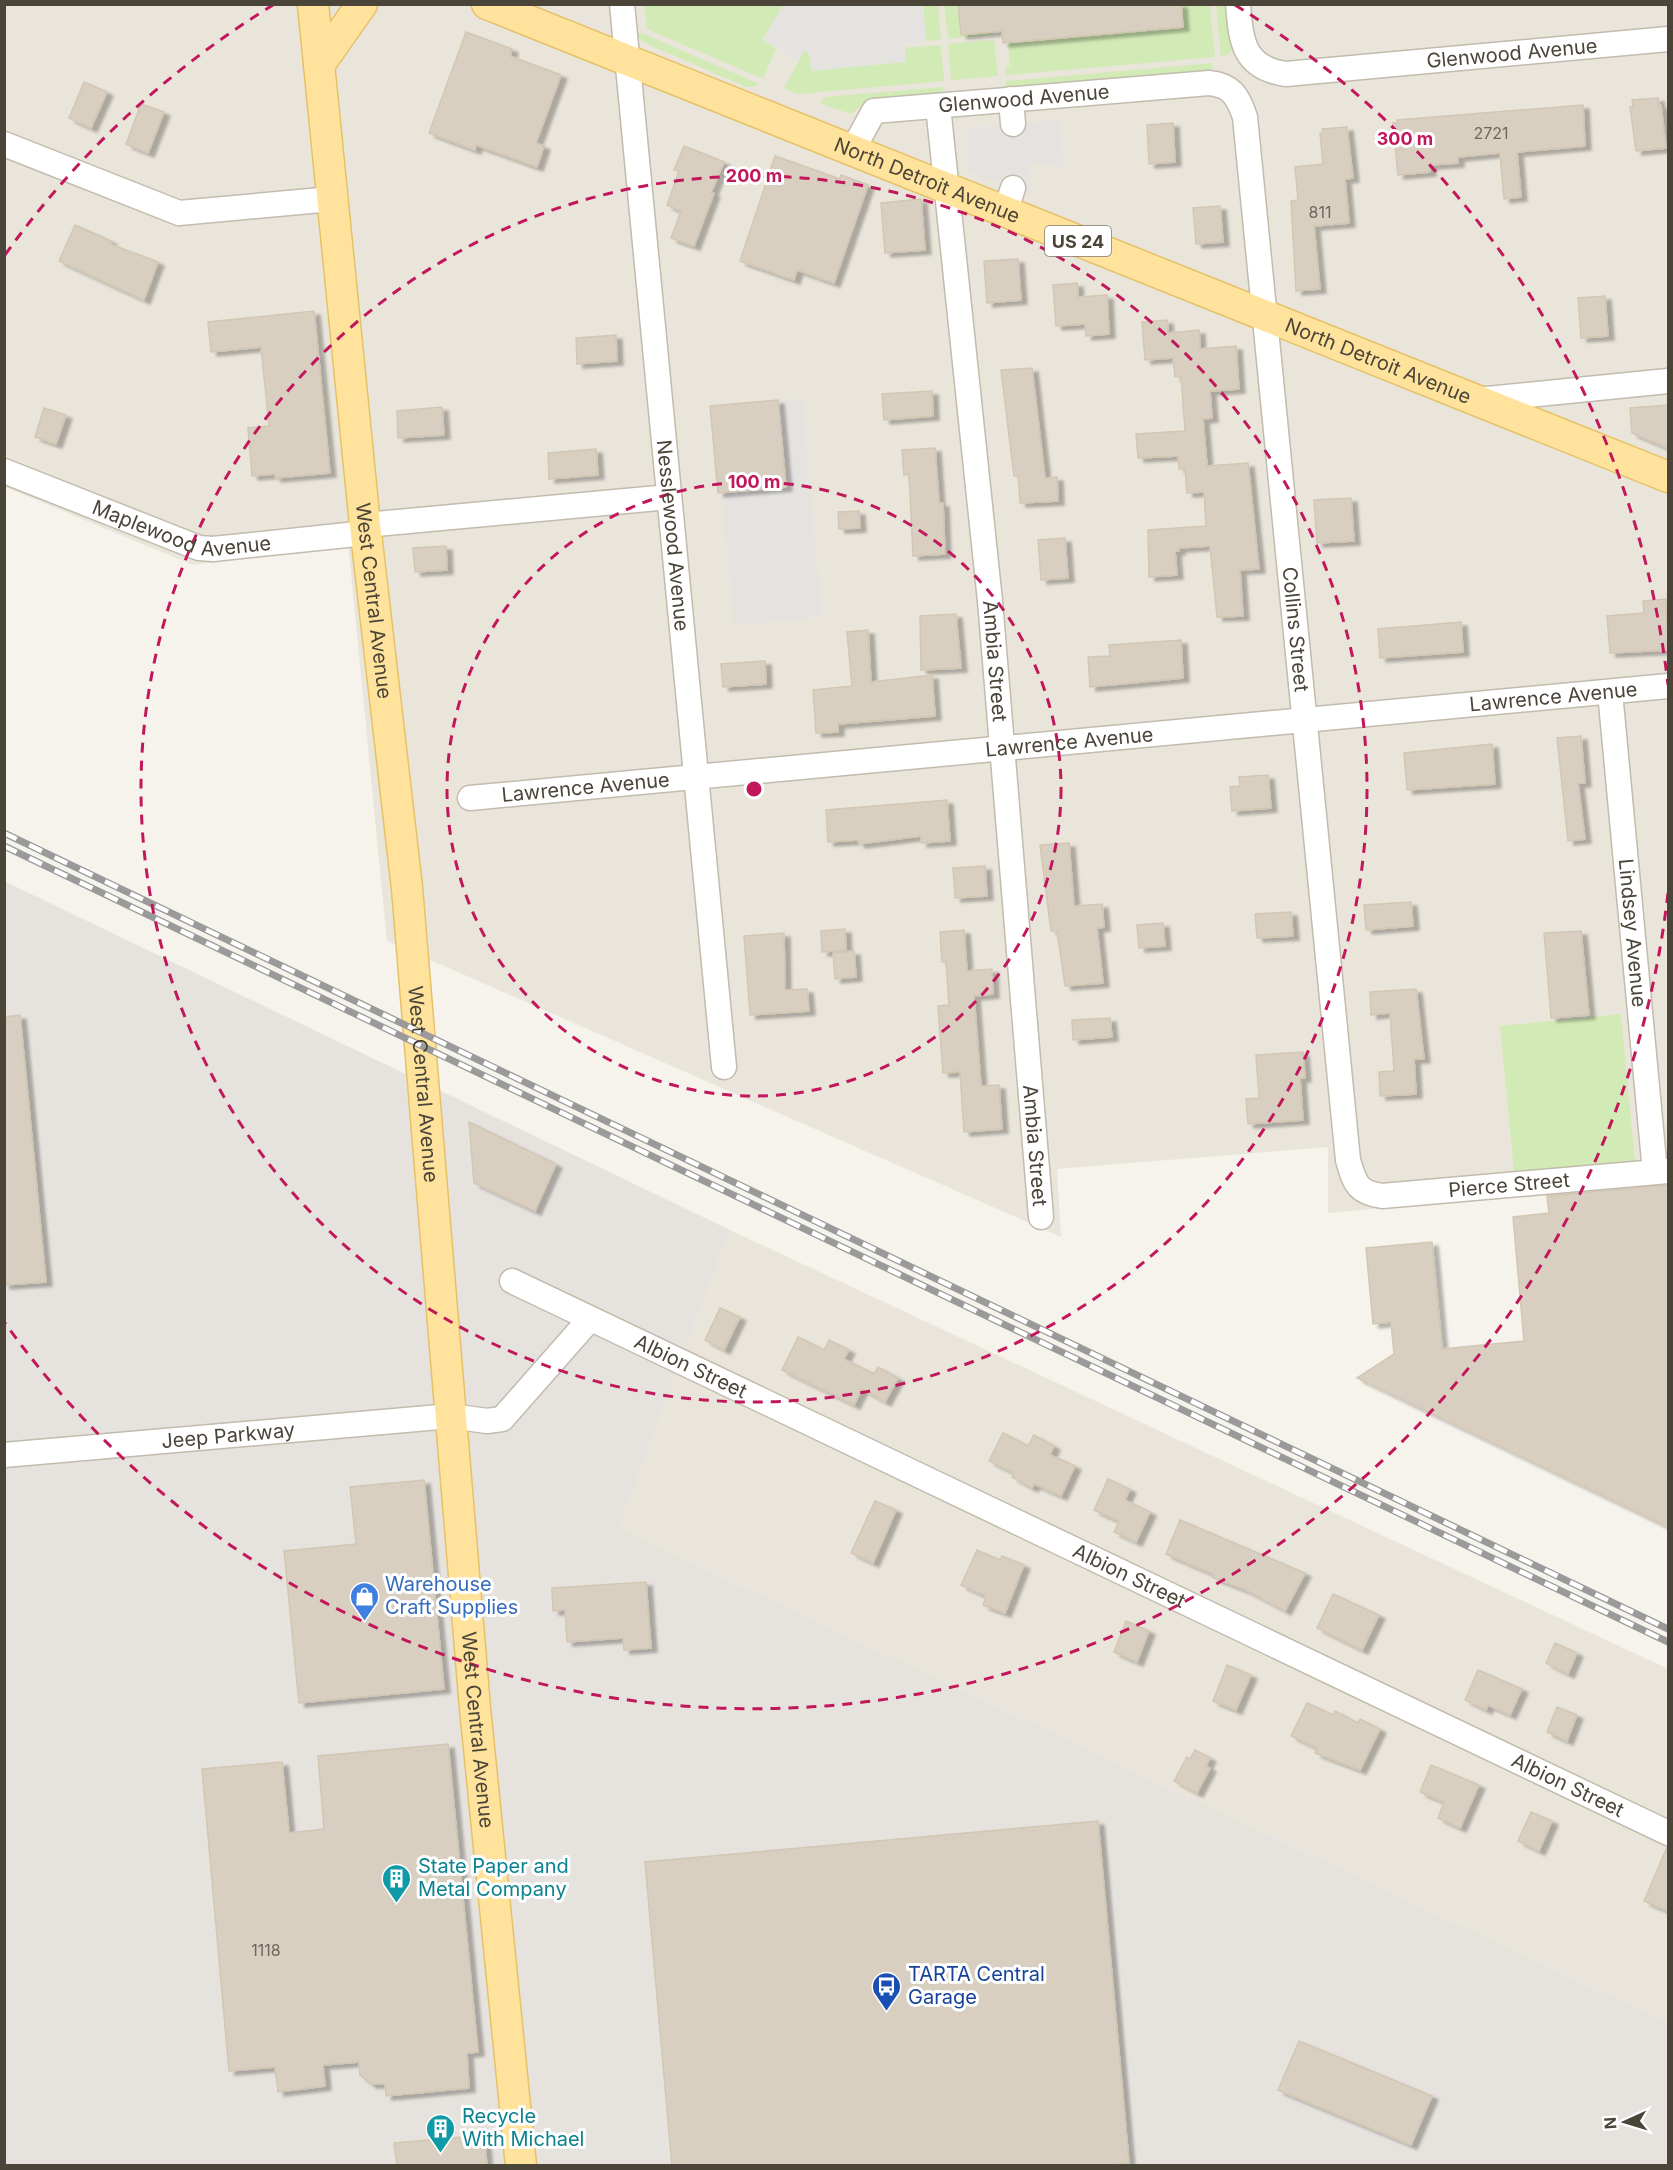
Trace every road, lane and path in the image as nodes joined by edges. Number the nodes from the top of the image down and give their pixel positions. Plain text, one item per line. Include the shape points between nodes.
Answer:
1 (313, 4) edge
2 (362, 4) edge
3 (487, 4) edge
4 (622, 4) edge
5 (1238, 4) edge
6 (1668, 39) edge
7 (627, 59) junction
8 (319, 65) junction
9 (1221, 84) joint
10 (1011, 99) junction
11 (938, 106) junction
12 (1013, 124) dead end
13 (4, 144) edge
14 (852, 151) junction
15 (947, 189) junction
16 (332, 199) junction
17 (1265, 316) junction
18 (1668, 381) edge
19 (1477, 400) junction
20 (4, 471) edge
21 (1668, 477) edge
22 (669, 497) junction
23 (365, 529) junction
24 (1668, 686) edge
25 (1610, 692) junction
26 (1306, 720) junction
27 (1003, 748) junction
28 (696, 777) junction
29 (470, 798) dead end
30 (724, 1067) dead end
31 (1662, 1171) edge
32 (1354, 1181) joint
33 (1041, 1217) dead end
34 (512, 1281) dead end
35 (590, 1319) junction
36 (452, 1416) junction
37 (4, 1455) edge
38 (1668, 1833) edge
39 (521, 2166) edge

1 - 8 main road, West Central Avenue
2 - 8 main road
3 - 7 main road, North Detroit Avenue / US 24
4 - 7 street, Nesslewood Avenue
5 - 6 street, Glenwood Avenue via 1242,39 1248,53 1257,63 1286,74
7 - 14 main road, North Detroit Avenue / US 24
7 - 22 street, Nesslewood Avenue
8 - 16 main road, West Central Avenue
9 - 10 street, Glenwood Avenue
9 - 17 street, Collins Street via 1236,95 1245,117
10 - 11 street, Glenwood Avenue
10 - 12 street
11 - 14 street, Glenwood Avenue via 874,111
11 - 15 street, Ambia Street
13 - 16 street via 179,213
14 - 15 main road, North Detroit Avenue / US 24
15 - 17 main road, North Detroit Avenue / US 24 via 1009,200
15 - 27 street, Ambia Street
16 - 23 main road, West Central Avenue
17 - 19 main road, North Detroit Avenue / US 24
17 - 26 street, Collins Street
18 - 19 street
19 - 21 main road, North Detroit Avenue / US 24
20 - 23 street, Maplewood Avenue via 199,548
22 - 23 street, Maplewood Avenue
22 - 28 street, Nesslewood Avenue
23 - 36 main road, West Central Avenue via 407,888
24 - 25 street, Lawrence Avenue
25 - 26 street, Lawrence Avenue
25 - 31 street, Lindsey Avenue
26 - 27 street, Lawrence Avenue
26 - 32 street, Collins Street via 1348,1160
27 - 28 street, Lawrence Avenue
27 - 33 street, Ambia Street
28 - 29 street, Lawrence Avenue
28 - 30 street, Nesslewood Avenue
31 - 32 street, Pierce Street via 1382,1196 1365,1193
34 - 35 street, Albion Street
35 - 36 street via 502,1419
35 - 38 street, Albion Street
36 - 37 street, Jeep Parkway
36 - 39 main road, West Central Avenue via 475,1708

